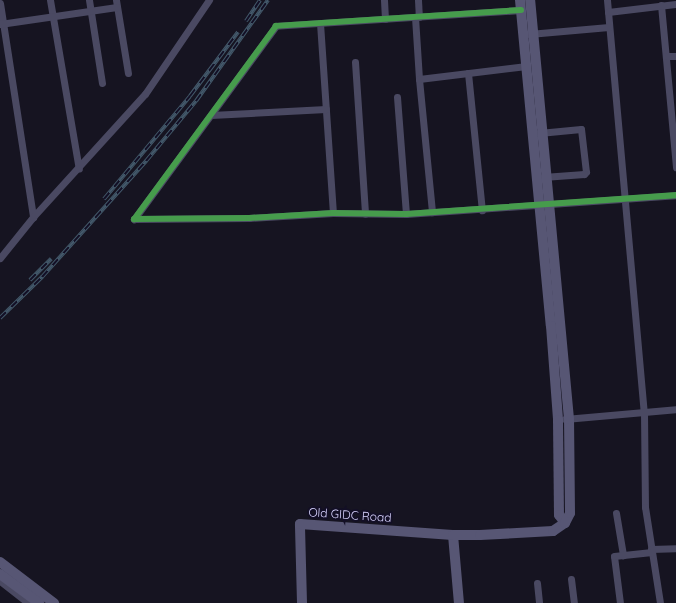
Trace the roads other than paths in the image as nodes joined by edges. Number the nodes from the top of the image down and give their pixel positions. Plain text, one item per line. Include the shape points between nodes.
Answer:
1 (50, 0) edge
2 (89, 0) edge
3 (209, 0) edge
4 (384, 0) edge
5 (418, 0) edge
6 (530, 0) edge
7 (607, 0) edge
8 (0, 3) edge
9 (116, 3) edge
10 (676, 4) edge
11 (521, 5) edge
12 (661, 5) junction
13 (90, 10) junction
14 (608, 12) junction
15 (52, 16) junction
16 (417, 17) junction
17 (385, 19) junction
18 (320, 23) junction
19 (2, 24) edge
20 (609, 27) junction
21 (529, 35) junction
22 (666, 56) junction
23 (676, 56) edge
24 (355, 62) dead end
25 (526, 66) junction
26 (128, 73) dead end
27 (468, 73) junction
28 (419, 79) junction
29 (102, 83) dead end
30 (397, 97) dead end
31 (673, 99) edge
32 (326, 110) junction
33 (211, 115) junction
34 (538, 133) junction
35 (675, 144) edge
36 (676, 167) edge
37 (78, 169) junction
38 (542, 178) junction
39 (676, 195) edge
40 (623, 197) junction
41 (539, 205) junction
42 (549, 205) junction
43 (482, 210) junction
44 (432, 212) junction
45 (333, 213) junction
46 (365, 214) junction
47 (406, 214) junction
48 (33, 218) junction
49 (0, 258) edge
50 (676, 409) edge
51 (644, 413) junction
52 (569, 419) junction
53 (558, 420) junction
54 (616, 513) dead end
55 (565, 523) junction
56 (453, 535) junction
57 (676, 548) edge
58 (652, 551) junction
59 (623, 555) junction
60 (0, 562) edge
61 (0, 574) edge
62 (571, 579) dead end
63 (0, 582) edge
64 (537, 583) dead end
65 (28, 603) edge
66 (39, 603) edge
67 (54, 603) edge
68 (302, 603) edge
69 (460, 603) edge
70 (539, 603) edge
71 (574, 603) edge
72 (620, 603) edge
73 (660, 603) edge

1 - 15 street
2 - 13 street
3 - 37 street via 145,94
4 - 17 street
5 - 16 street
6 - 21 street
7 - 14 street
8 - 19 street
9 - 13 street
9 - 26 street
10 - 12 street
11 - 16 street
11 - 21 street
12 - 14 street
12 - 22 street
13 - 15 street
13 - 29 street
14 - 20 street
15 - 19 street
15 - 37 street
16 - 17 street
16 - 28 street
17 - 18 street
18 - 32 street
18 - 33 street via 276,26
19 - 48 street
20 - 21 street
20 - 40 street
21 - 25 street
21 - 34 street
22 - 23 street
22 - 31 street
24 - 46 street
25 - 27 street
25 - 34 street
27 - 28 street
27 - 43 street
28 - 44 street
30 - 47 street
31 - 35 street
32 - 33 street
32 - 45 street
33 - 45 street via 134,219 249,218
34 - 38 street
34 - 38 street via 581,129 586,172
35 - 36 street
37 - 48 street
38 - 41 street
38 - 42 street
39 - 40 street
40 - 42 street
40 - 51 street
41 - 42 street
41 - 43 street
41 - 53 street
42 - 52 street
43 - 44 street
44 - 47 street
45 - 46 street
46 - 47 street
48 - 49 street
50 - 51 street
51 - 52 street
51 - 58 street via 645,507
52 - 53 street
52 - 55 street via 570,513
53 - 55 street via 559,515
54 - 59 street
55 - 56 street, Old GIDC Road via 553,531
56 - 68 street, Old GIDC Road via 300,524
56 - 69 street
57 - 58 street
58 - 59 street
58 - 73 street
59 - 72 street via 614,557
60 - 67 street
61 - 66 street
62 - 71 street
63 - 65 street
64 - 70 street

